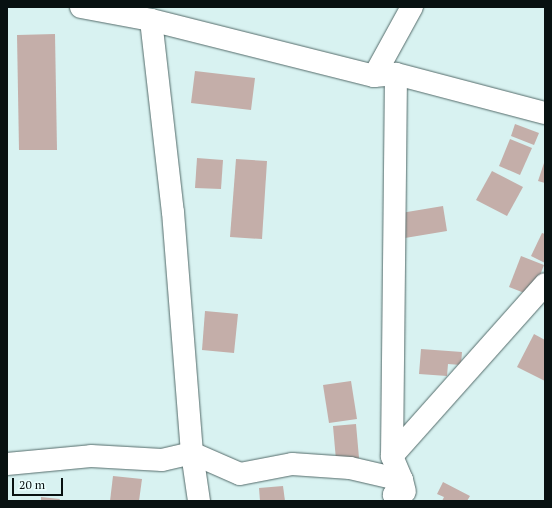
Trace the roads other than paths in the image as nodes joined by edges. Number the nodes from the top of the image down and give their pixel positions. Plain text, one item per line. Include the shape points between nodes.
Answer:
1 (81, 7) edge
2 (412, 7) edge
3 (151, 20) junction
4 (396, 74) junction
5 (374, 76) junction
6 (545, 113) edge
7 (545, 284) edge
8 (192, 453) junction
9 (392, 456) junction
10 (7, 464) edge
11 (399, 491) edge
12 (199, 501) edge
13 (408, 501) edge

1 - 3 street
2 - 5 street
3 - 5 street
3 - 8 street via 173,212
4 - 5 street
4 - 6 street
4 - 9 street
7 - 9 street
8 - 10 street via 162,460 91,456
8 - 11 street via 240,474 292,464 350,468
8 - 12 street
9 - 11 street
11 - 13 street

